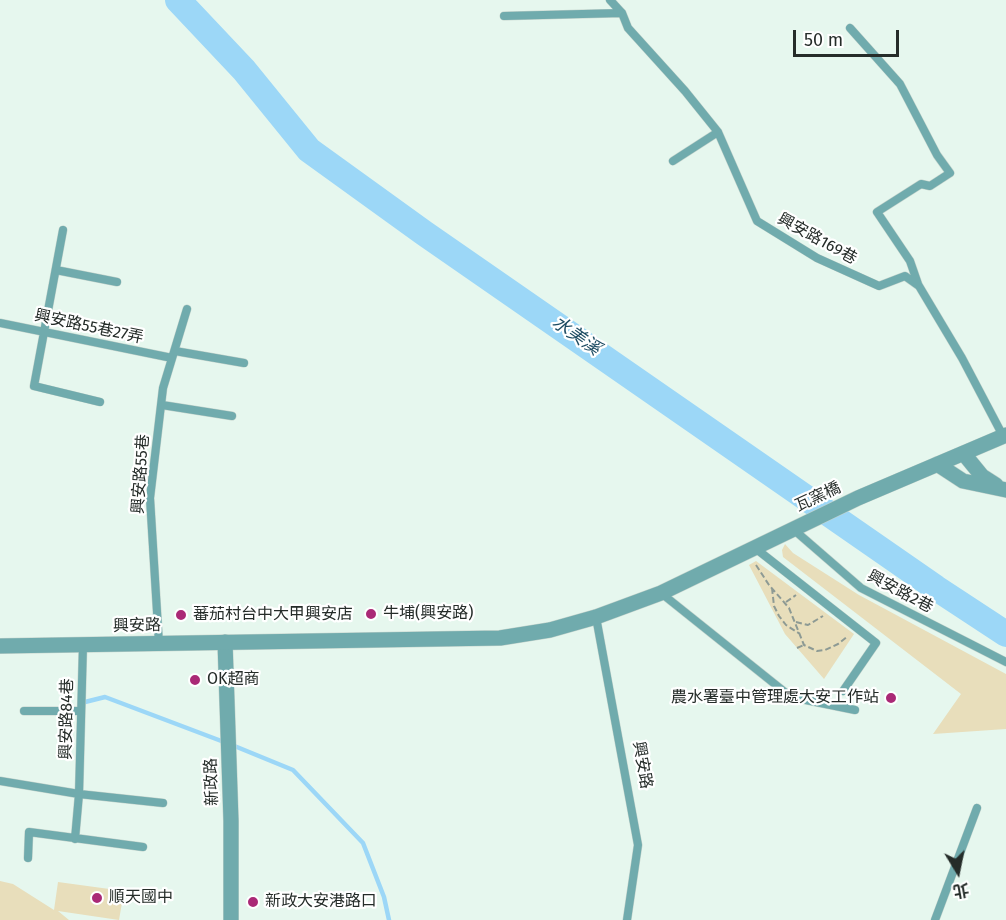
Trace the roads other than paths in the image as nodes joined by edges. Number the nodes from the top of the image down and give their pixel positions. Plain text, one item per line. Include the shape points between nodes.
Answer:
1 (610, 0) edge
2 (622, 13) junction
3 (504, 16) dead end
4 (850, 28) dead end
5 (718, 132) junction
6 (673, 161) dead end
7 (63, 230) dead end
8 (56, 270) junction
9 (117, 282) dead end
10 (919, 286) junction
11 (188, 309) dead end
12 (0, 323) edge
13 (45, 332) junction
14 (173, 355) junction
15 (244, 363) dead end
16 (100, 402) dead end
17 (162, 405) junction
18 (232, 417) dead end
19 (1004, 435) edge
20 (964, 454) junction
21 (937, 464) junction
22 (1005, 490) edge
23 (793, 529) junction
24 (755, 555) junction
25 (661, 593) junction
26 (596, 617) junction
27 (225, 642) junction
28 (159, 644) junction
29 (83, 645) junction
30 (0, 646) edge
31 (1006, 662) edge
32 (843, 691) dead end
33 (855, 710) dead end
34 (24, 711) dead end
35 (81, 711) junction
36 (0, 781) edge
37 (79, 794) junction
38 (163, 803) dead end
39 (977, 808) dead end
40 (75, 839) junction
41 (143, 847) dead end
42 (28, 858) dead end
43 (231, 920) edge
44 (627, 920) edge
45 (935, 920) edge

1 - 2 lane, 興安路169巷
2 - 3 lane
2 - 5 lane, 興安路169巷 via 628,28
4 - 10 lane via 900,84 950,173 930,186 921,184 877,212 910,261
5 - 6 lane
5 - 10 lane, 興安路169巷 via 757,221 817,258 879,286 905,276
7 - 8 lane
8 - 9 lane
8 - 13 lane
10 - 19 lane
11 - 14 lane, 興安路55巷
12 - 13 lane, 興安路55巷27弄
13 - 14 lane, 興安路55巷27弄
13 - 16 lane via 34,386
14 - 15 lane, 興安路55巷27弄
14 - 17 lane, 興安路55巷
17 - 18 lane
17 - 28 lane, 興安路55巷 via 150,498
19 - 20 street
20 - 21 street
20 - 22 street via 982,476
21 - 22 street via 963,481
21 - 23 street, 瓦窯橋
23 - 24 street, 興安路
23 - 31 lane, 興安路2巷 via 861,588
24 - 25 street, 興安路
24 - 32 lane via 804,586 876,643
25 - 26 street, 興安路
25 - 33 lane via 791,696
26 - 27 street, 興安路 via 500,638
26 - 44 lane, 興安路 via 639,845
27 - 28 street, 興安路
27 - 43 street, 新政路
28 - 29 street, 興安路
29 - 30 street, 興安路
29 - 35 lane, 興安路84巷
34 - 35 lane
35 - 37 lane, 興安路84巷
36 - 37 lane
37 - 38 lane
37 - 40 lane, 興安路84巷
39 - 45 lane
40 - 41 lane
40 - 42 lane via 28,832

